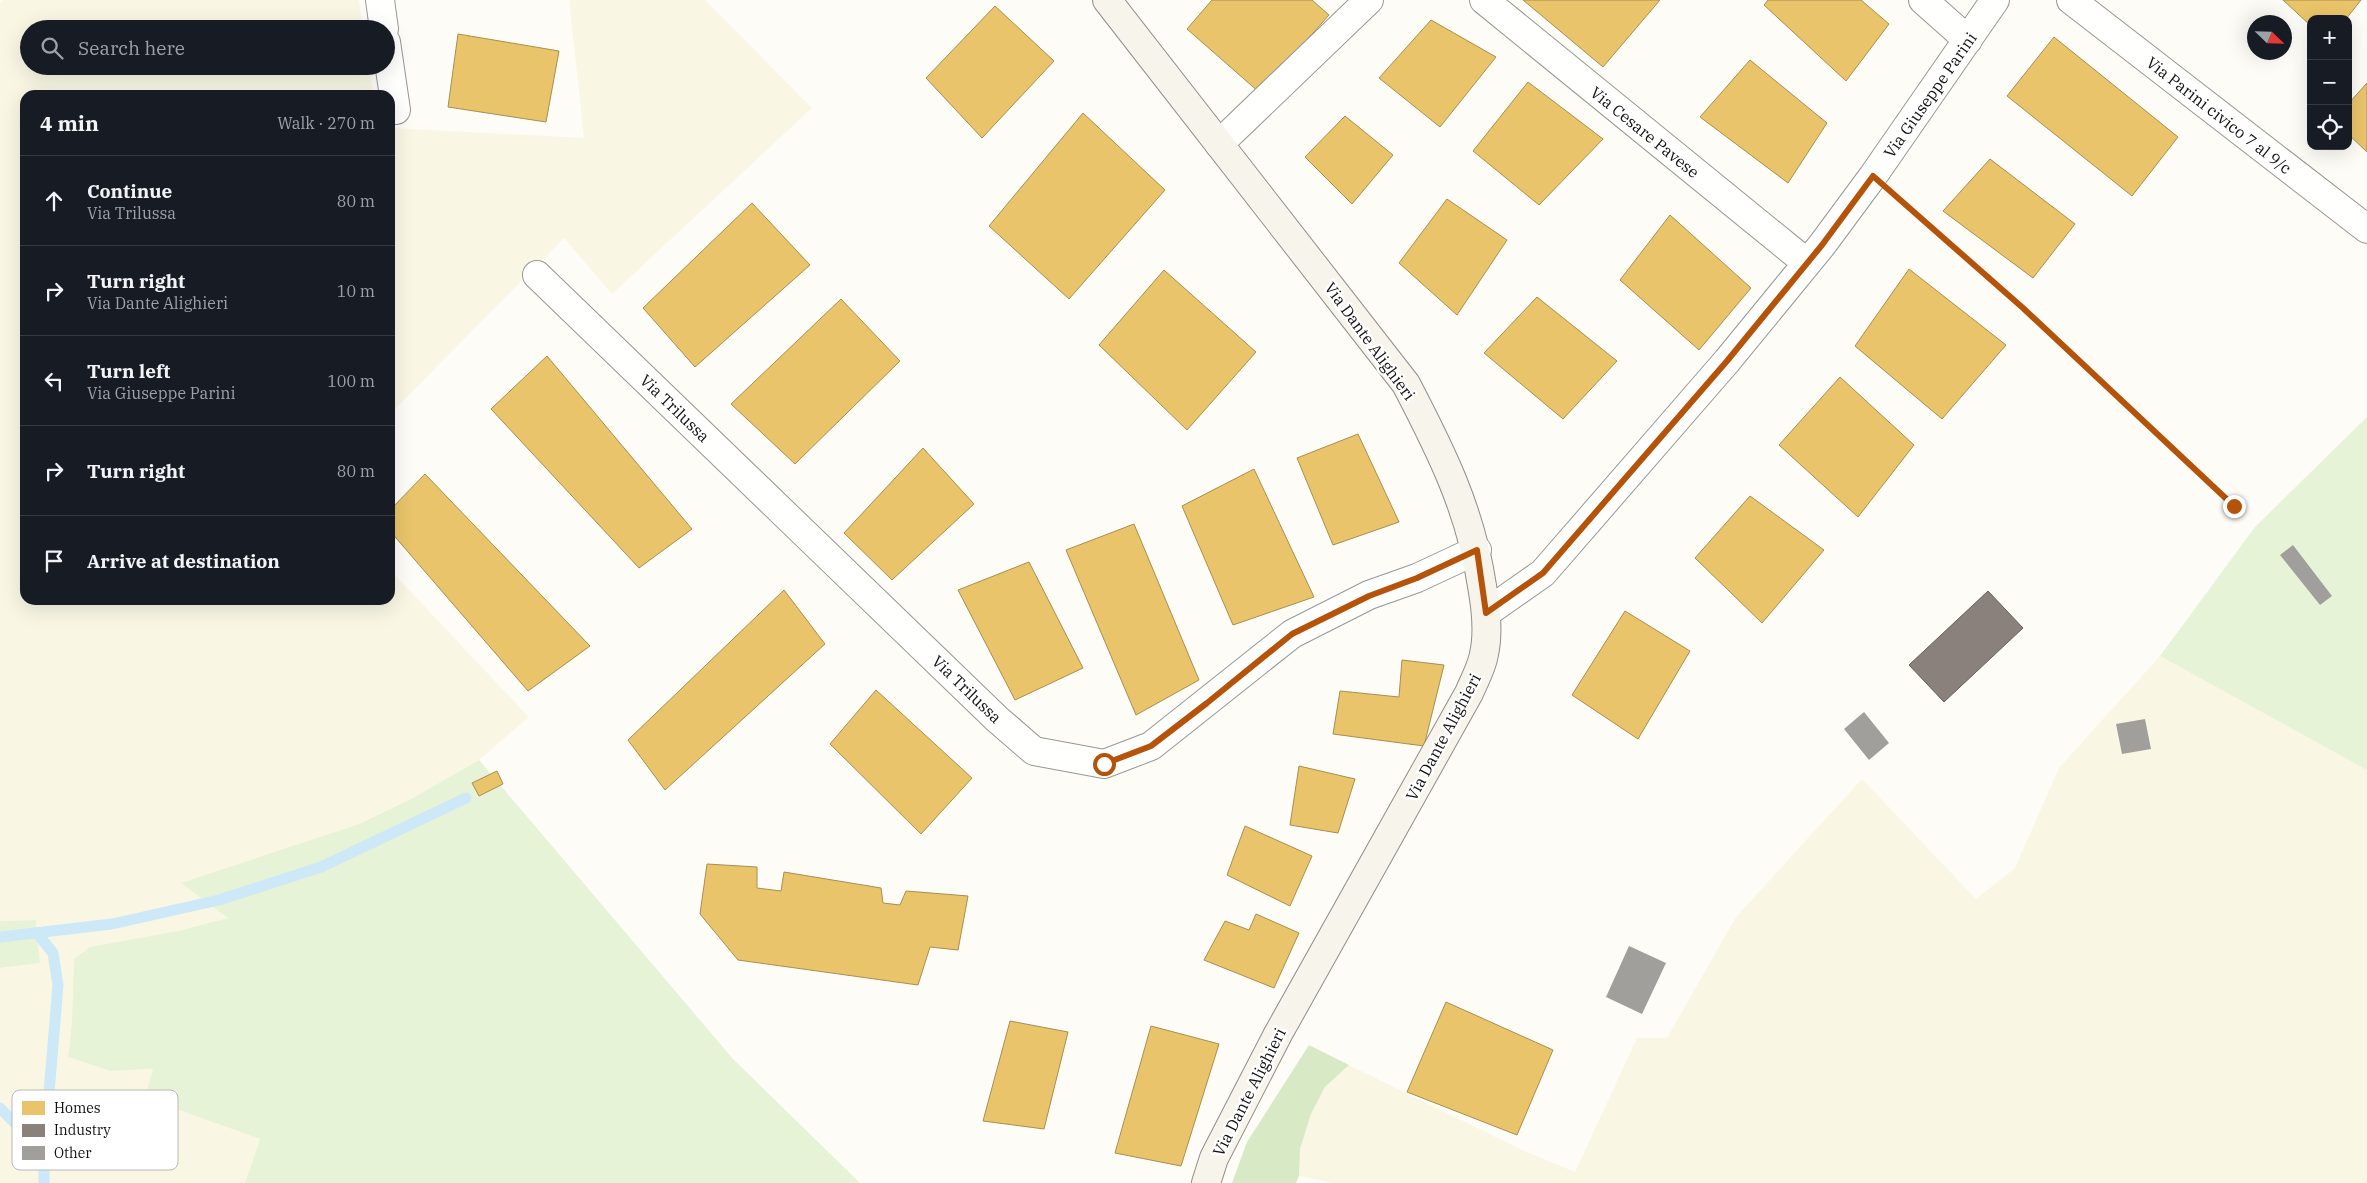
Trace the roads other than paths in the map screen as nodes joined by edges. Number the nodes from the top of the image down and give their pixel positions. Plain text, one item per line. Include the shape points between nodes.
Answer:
1 (380, 0) edge
2 (1107, 0) edge
3 (1369, 0) edge
4 (1484, 0) edge
5 (1923, 0) edge
6 (1995, 0) edge
7 (2071, 0) edge
8 (383, 20) edge
9 (1968, 40) junction
10 (391, 75) edge
11 (393, 90) edge
12 (395, 103) edge
13 (396, 110) dead end
14 (1219, 144) junction
15 (2367, 229) edge
16 (1807, 263) junction
17 (537, 275) dead end
18 (1477, 550) junction
19 (1486, 613) junction
20 (1206, 1183) edge

1 - 8 street
2 - 14 main road, Via Dante Alighieri
3 - 14 street
4 - 16 street, Via Cesare Pavese
5 - 9 street
6 - 9 street, Via Giuseppe Parini
7 - 15 street, Via Parini civico 7 al 9/c
9 - 16 street, Via Giuseppe Parini via 1873,176
10 - 11 street
12 - 13 street
14 - 18 main road, Via Dante Alighieri via 1406,384 1444,456
16 - 19 street, Via Giuseppe Parini via 1727,361 1543,573
17 - 18 street, Via Trilussa via 1034,751 1104,764 1151,746 1292,634 1369,596
18 - 19 main road, Via Dante Alighieri
19 - 20 main road, Via Dante Alighieri via 1484,655 1469,694 1278,1034 1214,1158

